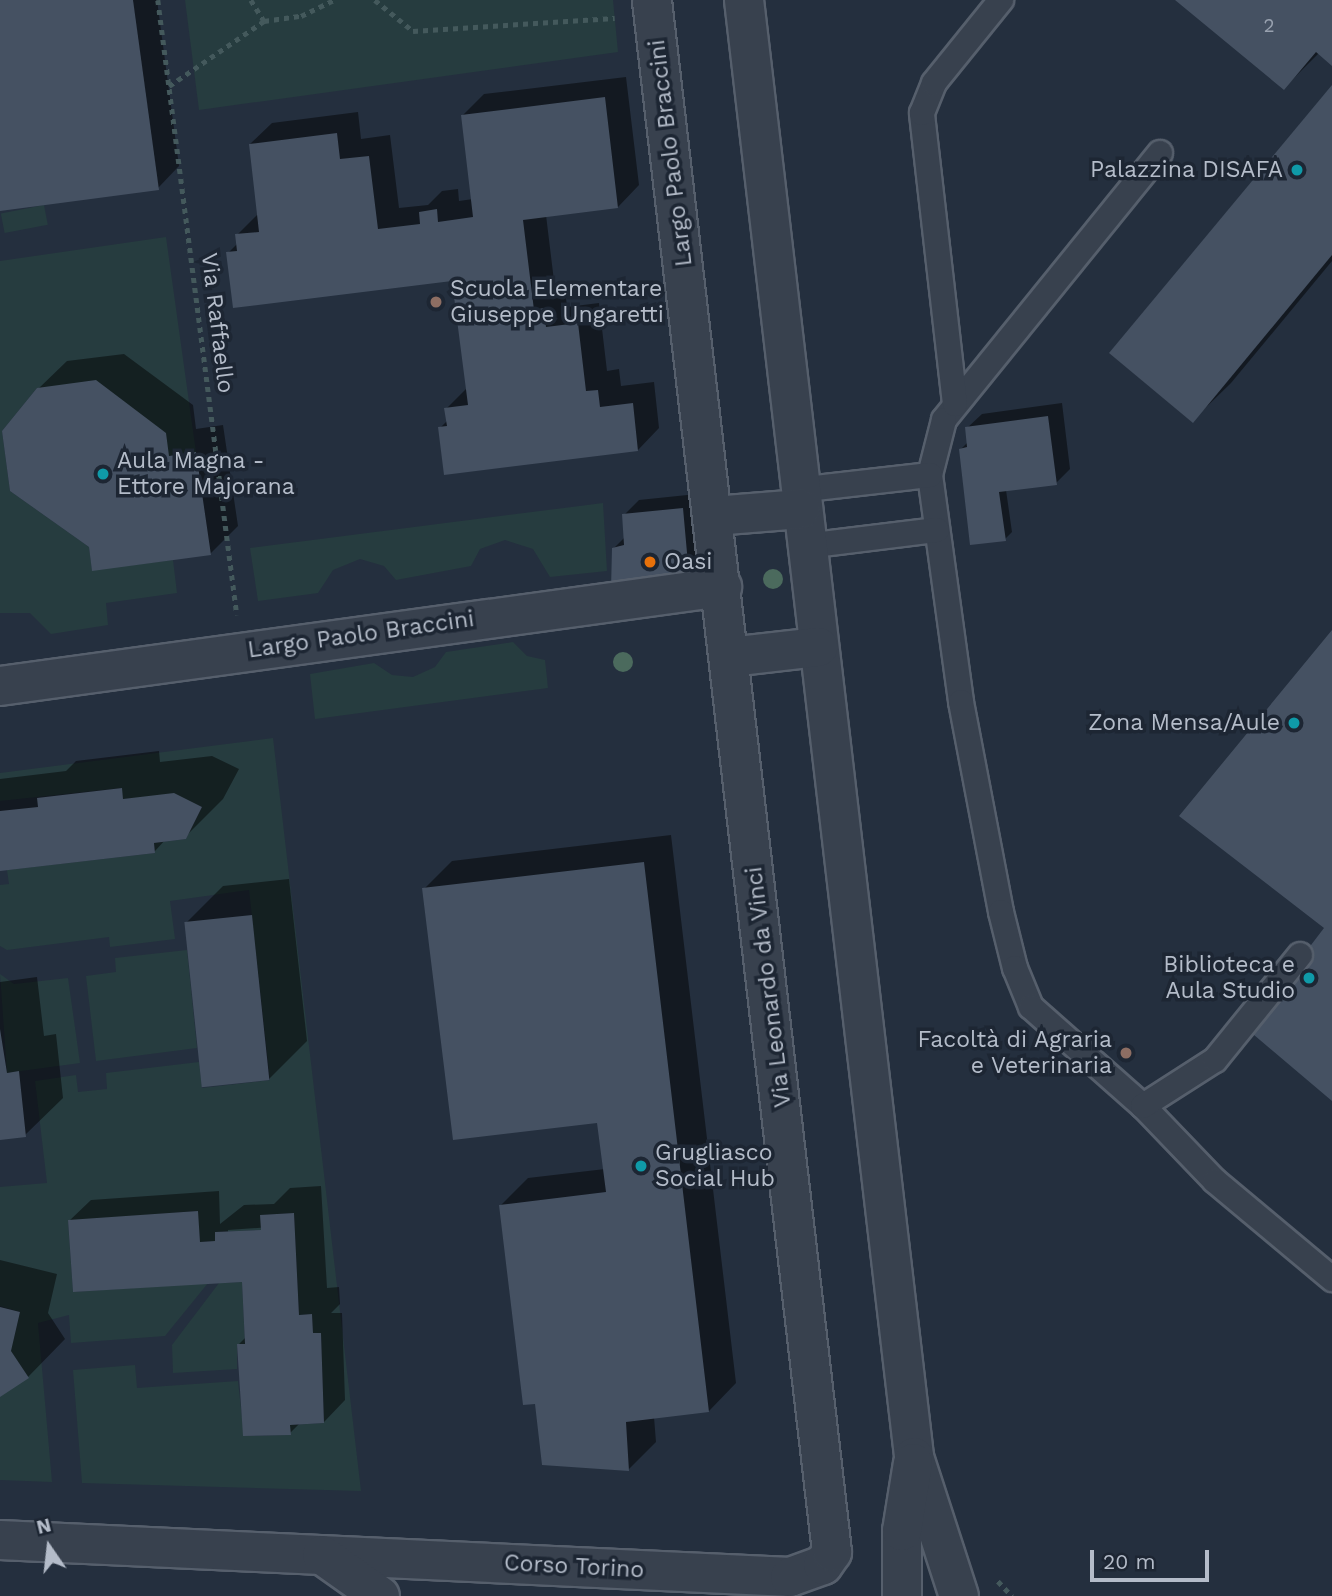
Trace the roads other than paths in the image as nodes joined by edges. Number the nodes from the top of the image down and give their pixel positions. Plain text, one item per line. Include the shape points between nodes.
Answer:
1 (744, 0) edge
2 (1000, 0) edge
3 (653, 7) edge
4 (1160, 153) dead end
5 (955, 404) junction
6 (929, 475) junction
7 (800, 499) junction
8 (713, 516) junction
9 (937, 530) junction
10 (806, 546) junction
11 (722, 587) junction
12 (818, 647) junction
13 (730, 657) junction
14 (0, 686) edge
15 (1300, 955) dead end
16 (1143, 1106) junction
17 (1330, 1273) edge
18 (914, 1457) junction
19 (0, 1540) edge
20 (322, 1555) junction
21 (823, 1566) joint
22 (380, 1596) edge
23 (902, 1596) edge
24 (959, 1596) edge

1 - 7 street
2 - 5 lane via 934,83 922,113
3 - 8 street, Largo Paolo Braccini
4 - 5 lane
5 - 6 lane via 944,420
6 - 7 lane
6 - 9 lane
7 - 8 street
7 - 10 street
8 - 11 street, Largo Paolo Braccini
9 - 10 lane
9 - 16 lane via 961,702 1015,968 1031,1007
10 - 12 street
11 - 13 street, Largo Paolo Braccini
11 - 14 street, Largo Paolo Braccini
12 - 13 street
12 - 18 street
13 - 21 street, Via Leonardo da Vinci via 832,1522 832,1552
15 - 16 lane via 1215,1060
16 - 17 lane via 1215,1181
18 - 23 street via 902,1531
18 - 24 street
19 - 20 street, Corso Torino
20 - 21 street, Corso Torino via 790,1577
20 - 22 street

